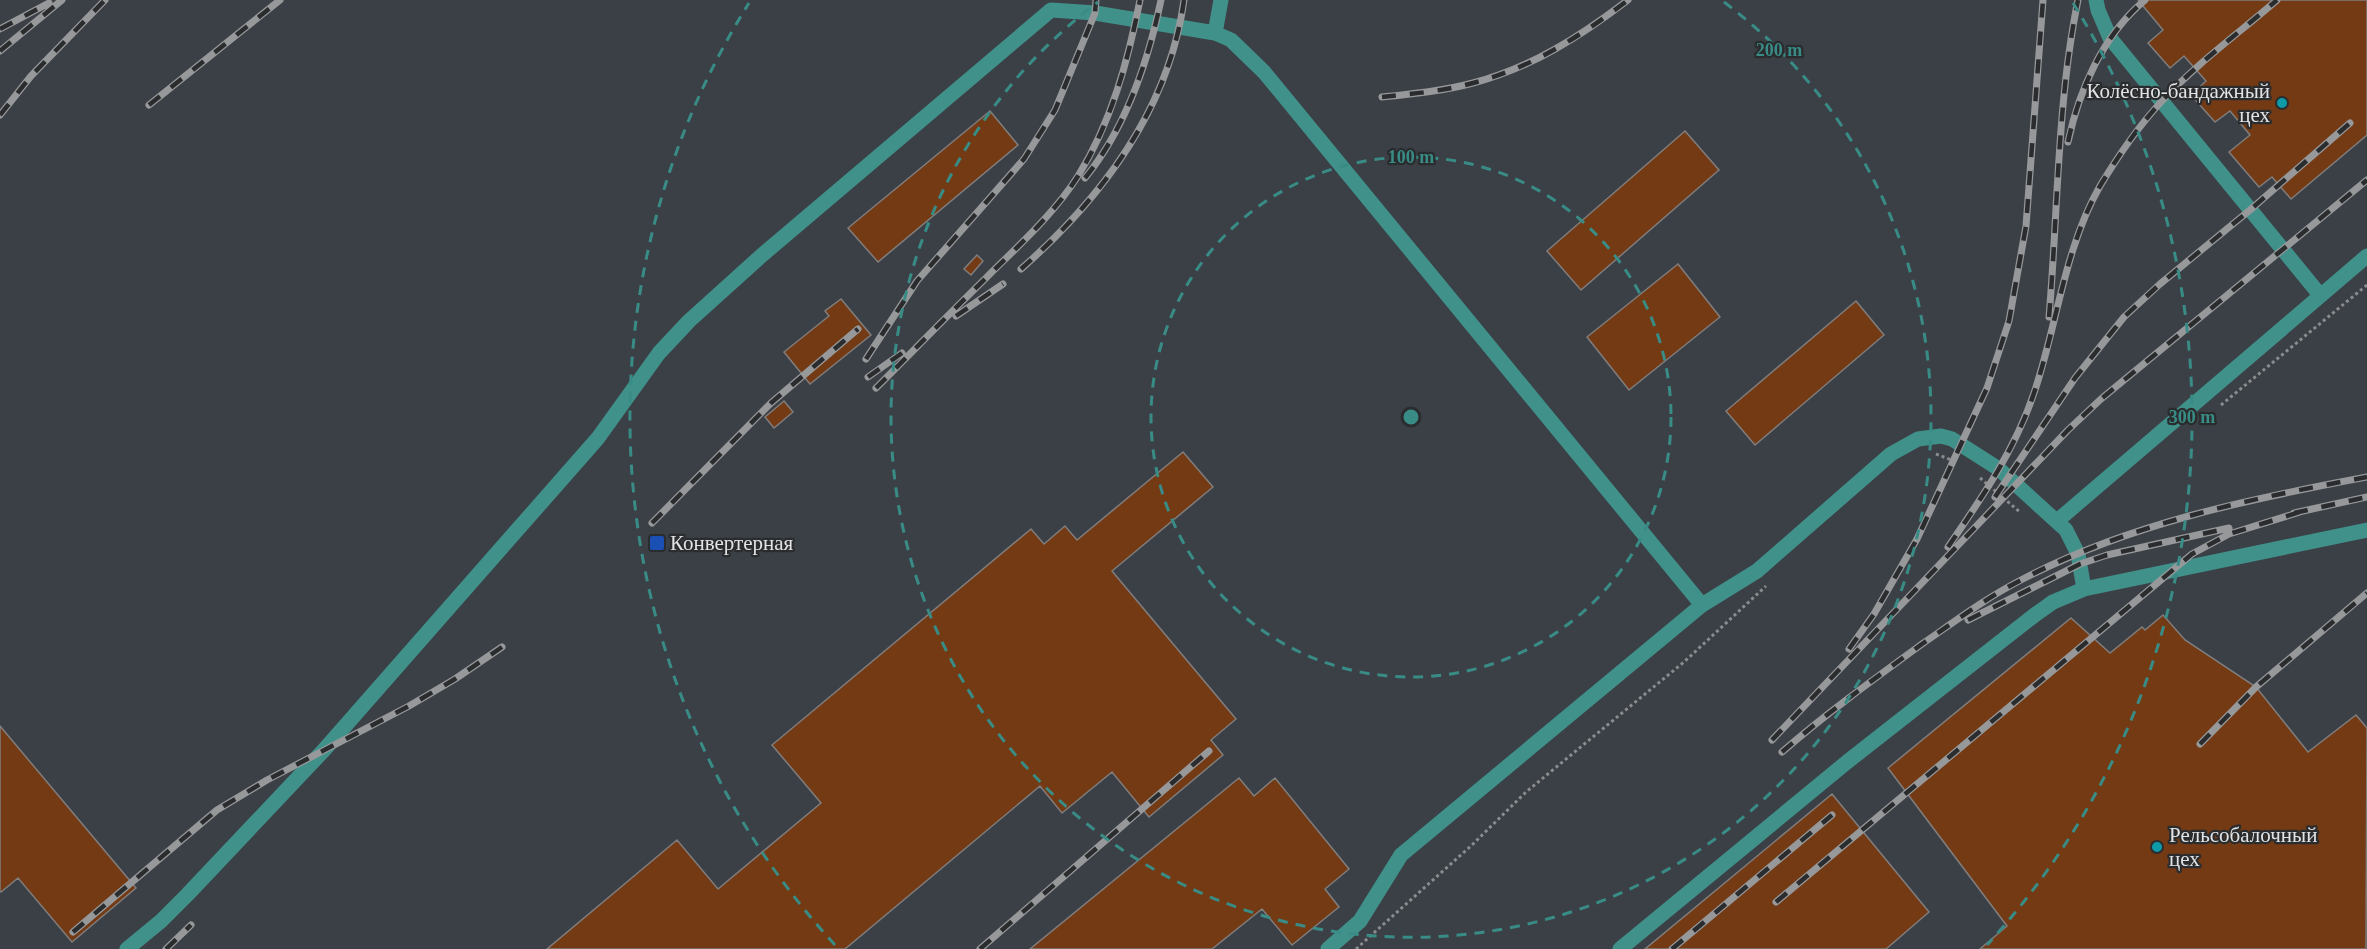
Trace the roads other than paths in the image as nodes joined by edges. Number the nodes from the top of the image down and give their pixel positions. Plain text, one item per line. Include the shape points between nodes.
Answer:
1 (1221, 0) edge
2 (2096, 0) edge
3 (1048, 5) edge
4 (1215, 33) junction
5 (2367, 256) edge
6 (2320, 295) junction
7 (2057, 520) junction
8 (2367, 530) edge
9 (2084, 589) junction
10 (1702, 605) junction
11 (127, 949) edge
12 (1328, 949) edge
13 (1620, 949) edge

1 - 4 lane
2 - 6 lane via 2110,38
3 - 4 lane
3 - 11 lane via 689,321 659,353 598,438 324,750 187,895
4 - 10 lane via 1231,40 1264,72
5 - 6 lane
6 - 7 lane
7 - 9 lane via 2078,554
7 - 10 lane via 2000,469 1962,445 1941,436 1918,439 1891,454 1757,571
8 - 9 lane
9 - 13 lane via 2052,602 2036,614 1847,762
10 - 12 lane via 1401,855 1360,921

